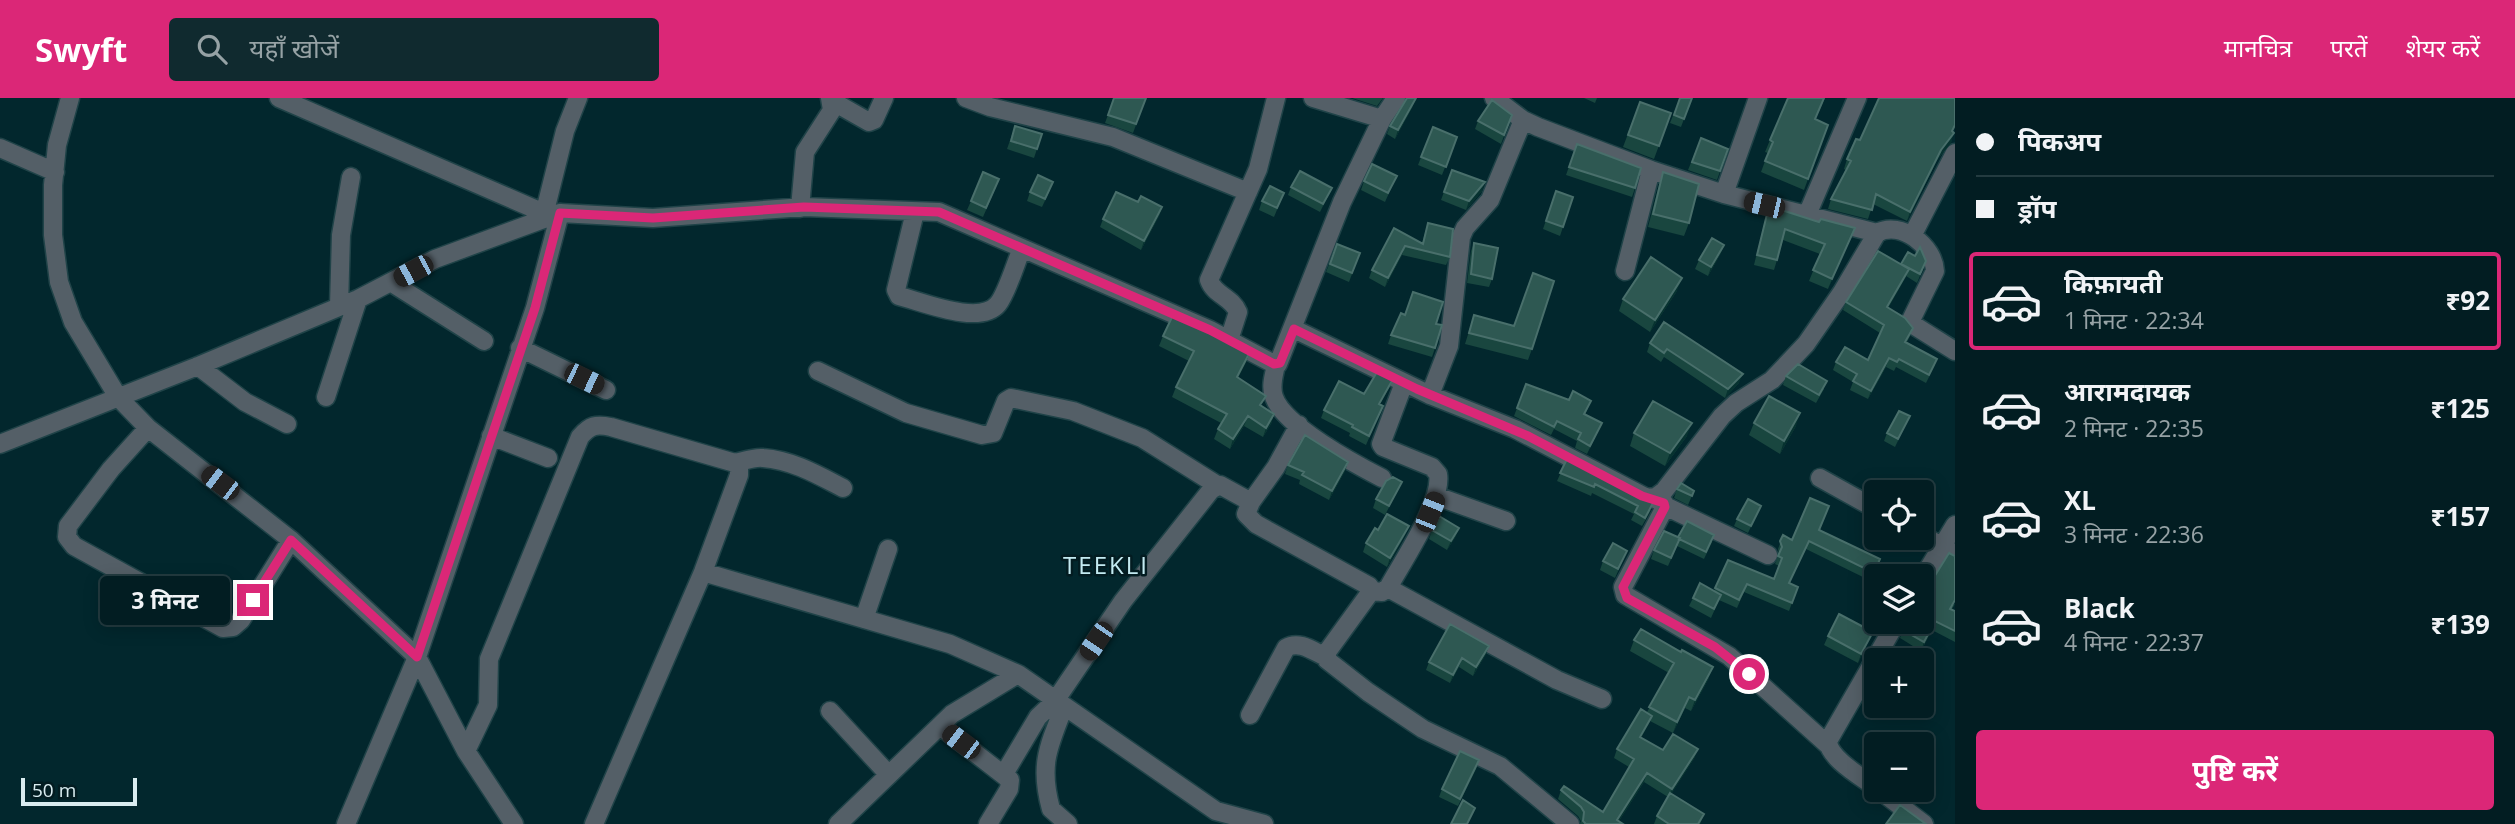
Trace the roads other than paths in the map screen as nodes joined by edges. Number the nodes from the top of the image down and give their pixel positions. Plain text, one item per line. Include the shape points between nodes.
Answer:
1 (70, 98) edge
2 (279, 98) edge
3 (578, 98) edge
4 (884, 98) edge
5 (966, 98) edge
6 (1276, 98) edge
7 (1313, 98) edge
8 (1396, 98) edge
9 (1494, 98) edge
10 (1758, 98) edge
11 (1857, 98) edge
12 (831, 100) edge
13 (1382, 119) junction
14 (1523, 120) junction
15 (0, 148) edge
16 (1955, 153) edge
17 (1651, 170) junction
18 (54, 172) junction
19 (351, 177) dead end
20 (1248, 192) junction
21 (1724, 194) junction
22 (800, 208) junction
23 (915, 212) junction
24 (549, 215) junction
25 (1807, 215) junction
26 (1877, 233) junction
27 (1912, 236) junction
28 (1022, 248) junction
29 (1625, 271) dead end
30 (392, 283) junction
31 (358, 299) junction
32 (339, 306) junction
33 (1294, 329) junction
34 (1229, 340) junction
35 (484, 341) dead end
36 (520, 348) junction
37 (1955, 351) edge
38 (1276, 365) junction
39 (198, 366) junction
40 (818, 370) dead end
41 (1404, 383) junction
42 (606, 390) dead end
43 (1430, 395) junction
44 (118, 397) junction
45 (326, 397) dead end
46 (287, 424) dead end
47 (1299, 425) junction
48 (148, 428) junction
49 (491, 436) junction
50 (0, 444) edge
51 (548, 458) dead end
52 (735, 463) junction
53 (1382, 478) dead end
54 (1820, 478) dead end
55 (1217, 485) junction
56 (843, 488) dead end
57 (1436, 496) junction
58 (1251, 502) junction
59 (1659, 502) junction
60 (1864, 502) edge
61 (1506, 521) dead end
62 (1955, 525) edge
63 (291, 540) junction
64 (888, 549) dead end
65 (1949, 550) edge
66 (1768, 555) dead end
67 (1934, 566) edge
68 (703, 572) junction
69 (1380, 590) junction
70 (864, 619) junction
71 (1889, 634) edge
72 (417, 657) junction
73 (1326, 657) junction
74 (1018, 674) junction
75 (1602, 699) dead end
76 (1059, 704) junction
77 (830, 711) dead end
78 (1250, 715) dead end
79 (940, 726) junction
80 (1828, 745) junction
81 (466, 751) junction
82 (1004, 774) junction
83 (889, 775) junction
84 (1864, 779) edge
85 (1894, 802) edge
86 (1214, 817) edge
87 (346, 824) edge
88 (514, 824) edge
89 (594, 824) edge
90 (838, 824) edge
91 (988, 824) edge
92 (1068, 824) edge
93 (1264, 824) edge
94 (1570, 824) edge
95 (1924, 824) edge

1 - 18 street
2 - 24 street
3 - 24 street via 568,122
4 - 12 street via 874,120 869,121
5 - 20 street via 1113,137
6 - 20 street
7 - 13 street
8 - 13 street
9 - 14 street
10 - 21 street
11 - 25 street
12 - 22 street via 830,114 805,152
13 - 33 street via 1324,245
14 - 17 street
14 - 43 street via 1490,200 1461,237 1449,346
15 - 18 street
16 - 27 street
17 - 21 street
17 - 29 street
18 - 44 street via 53,235 59,282 73,323
19 - 32 street via 341,236
20 - 34 street via 1209,280 1238,312
21 - 25 street
22 - 23 street
22 - 24 street via 653,218
23 - 28 street via 939,212
23 - 28 street via 896,290 899,296 970,314 984,313 999,303
24 - 30 street via 435,259
24 - 36 street via 535,308
25 - 26 street
26 - 27 street via 1893,228
26 - 59 street via 1797,355 1772,380 1730,408
27 - 37 street via 1931,255 1935,267 1910,320
28 - 34 street
30 - 31 street
30 - 35 street
31 - 32 street
31 - 45 street
32 - 39 street
33 - 38 street
33 - 41 street
34 - 38 street
36 - 42 street
36 - 49 street
38 - 47 street via 1272,394
39 - 44 street
39 - 46 street via 246,402
40 - 55 street via 906,413 982,435 993,433 1011,398 1073,411 1142,438
41 - 43 street
41 - 57 street via 1381,444 1435,470 1439,478
43 - 59 street via 1515,429
44 - 48 street
44 - 50 street
47 - 53 street
47 - 58 street
48 - 63 street
48 - 63 street via 68,526 67,537 74,546 223,628 241,620
49 - 51 street
49 - 72 street
52 - 56 street via 762,458 802,467
52 - 68 street via 739,475
52 - 81 street via 611,427 589,426 580,436 489,659 488,705
54 - 60 street
55 - 58 street
55 - 76 street via 1123,601
57 - 61 street
57 - 69 street
58 - 69 street via 1245,514 1256,524
59 - 66 street
59 - 80 street via 1623,587 1625,595 1729,656
62 - 65 street
63 - 72 street
64 - 70 street
65 - 67 street
68 - 70 street
68 - 89 street
69 - 73 street
69 - 75 street
70 - 74 street via 950,644
71 - 80 street
72 - 81 street
72 - 87 street
73 - 78 street via 1300,645 1286,648
73 - 94 street via 1423,729 1500,766
74 - 76 street
74 - 79 street
76 - 82 street via 1038,717
76 - 86 street
76 - 92 street via 1044,764 1051,809
77 - 83 street
79 - 82 street
79 - 83 street
80 - 84 street
81 - 88 street
82 - 91 street via 1011,784
83 - 90 street
85 - 95 street
86 - 93 street

